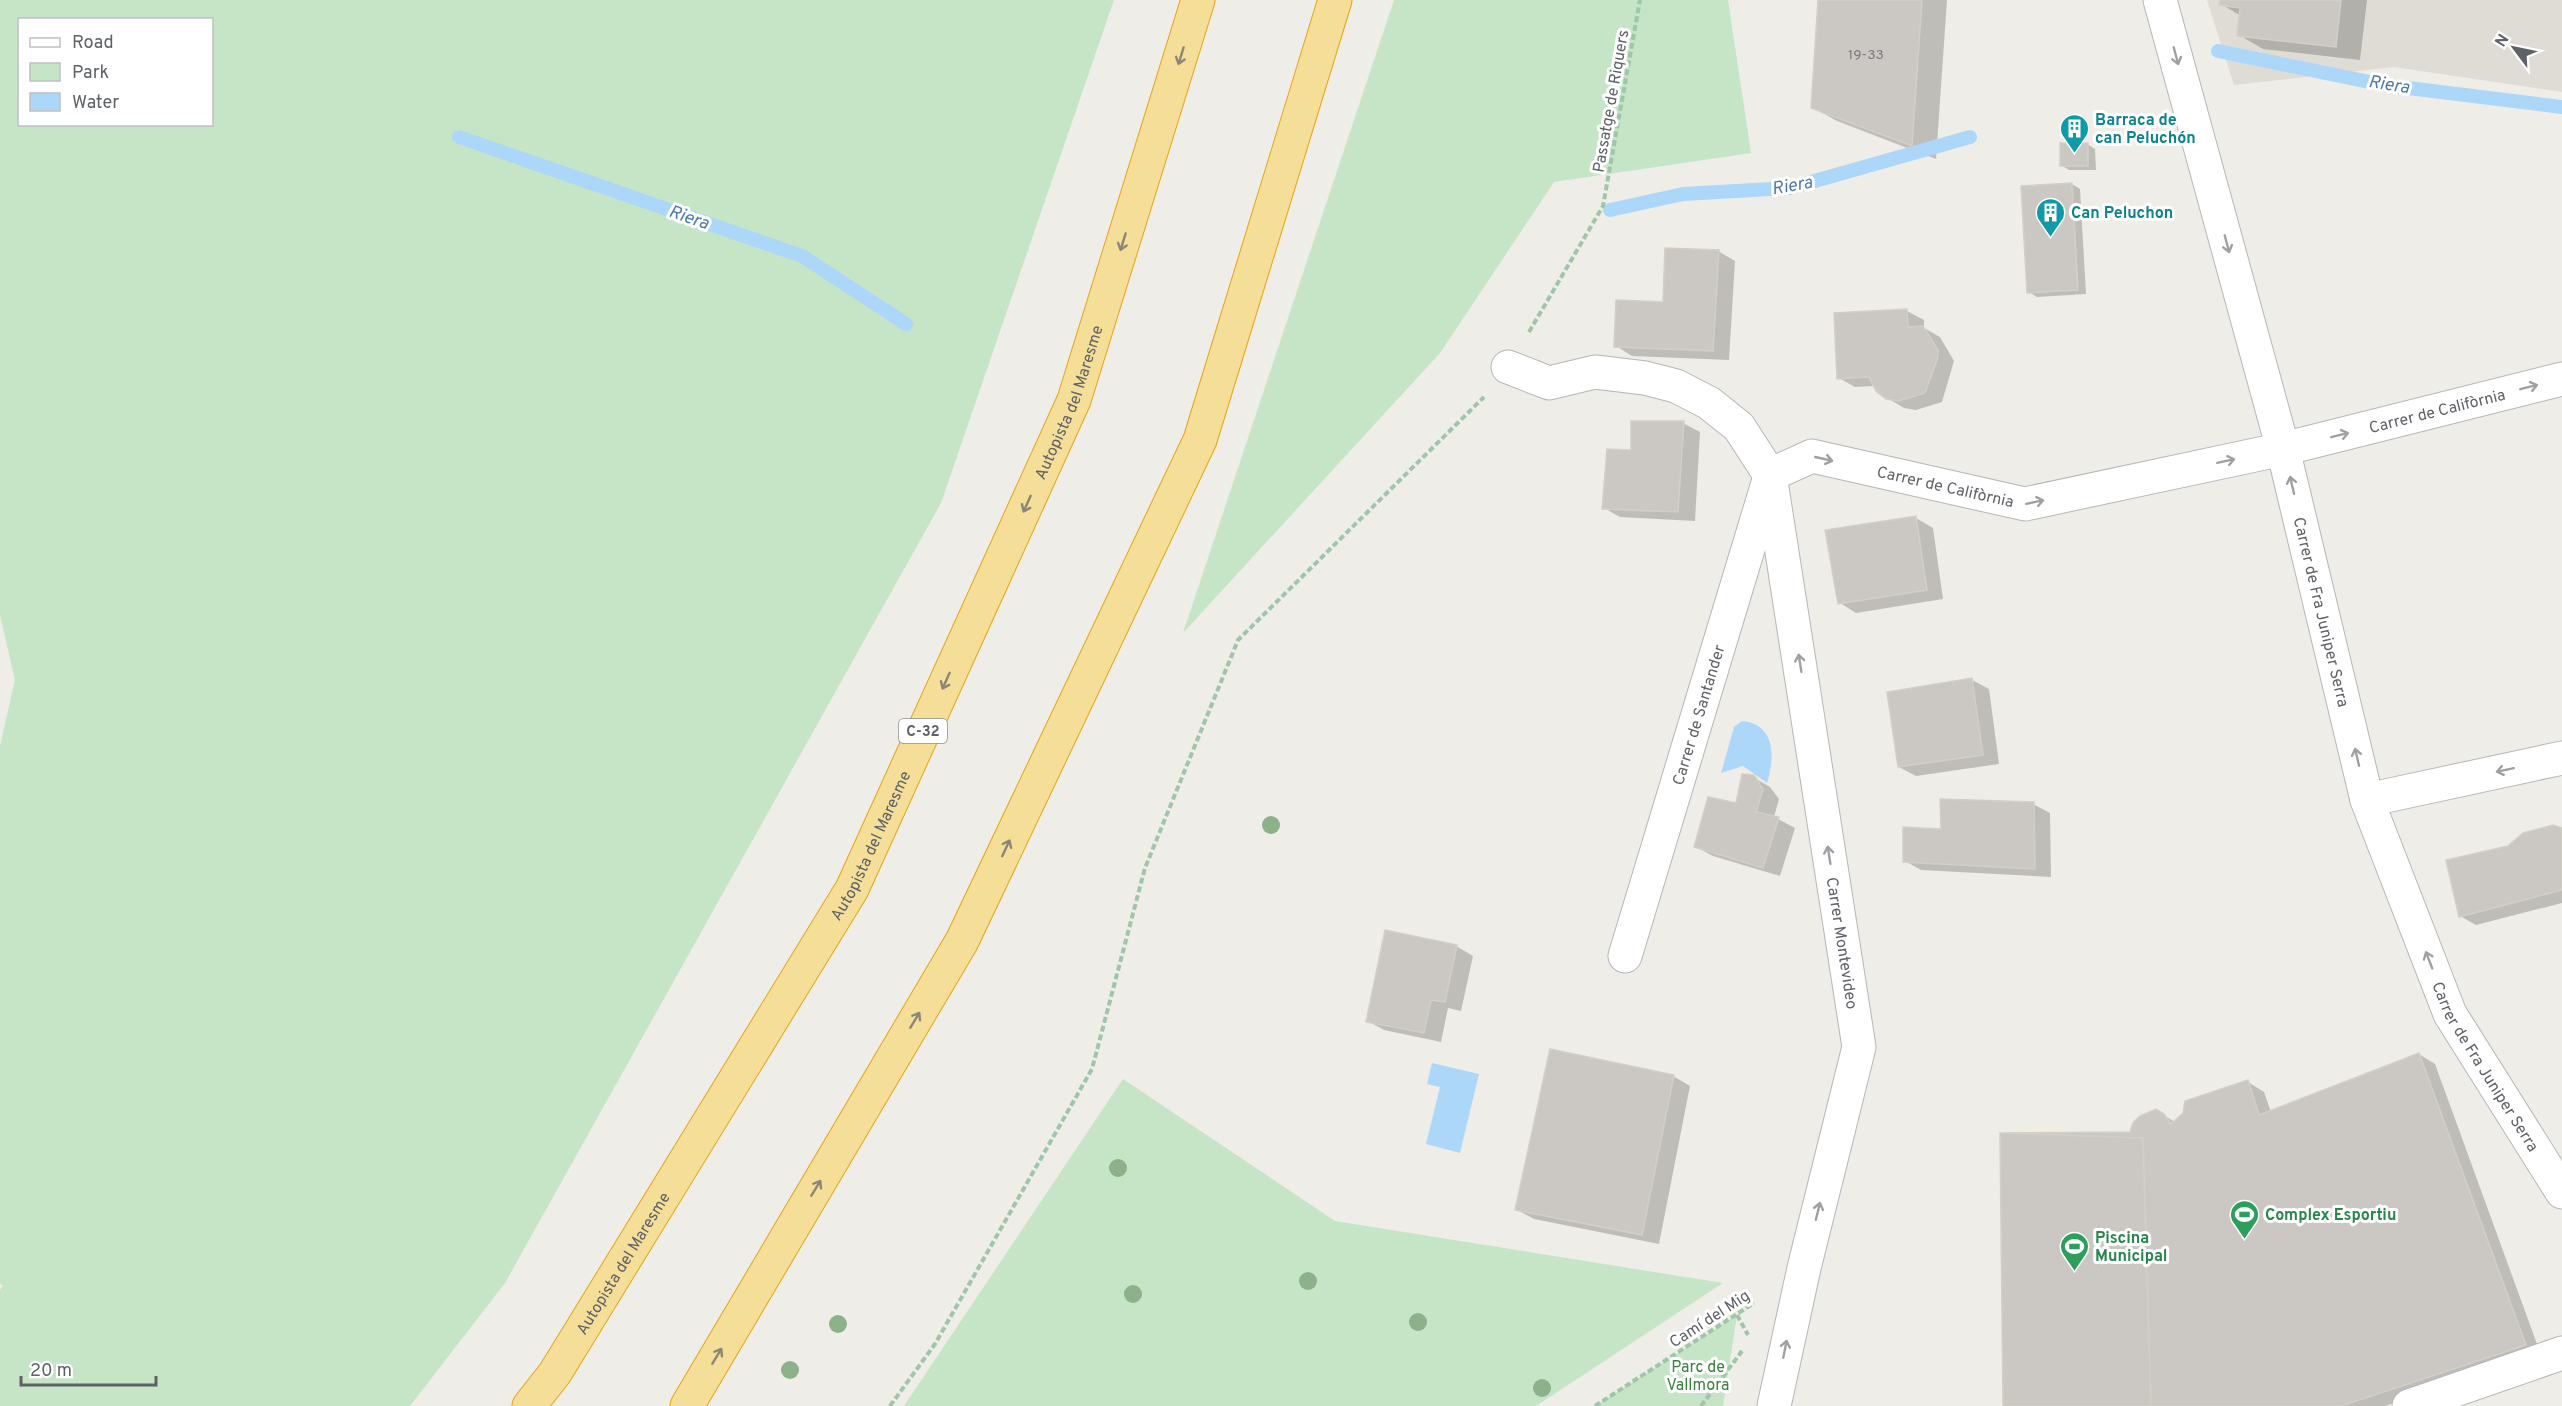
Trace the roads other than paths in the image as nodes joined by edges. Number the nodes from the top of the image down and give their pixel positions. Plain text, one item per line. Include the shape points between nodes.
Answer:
1 (1198, 0) edge
2 (1335, 0) edge
3 (2160, 0) edge
4 (1508, 367) road end
5 (2562, 379) edge
6 (2283, 449) junction
7 (1770, 475) junction
8 (2562, 758) edge
9 (2367, 800) junction
10 (1625, 956) dead end
11 (2562, 1192) edge
12 (2562, 1353) edge
13 (555, 1373) junction
14 (525, 1406) edge
15 (529, 1406) edge
16 (687, 1406) edge
17 (1774, 1406) edge
18 (2409, 1406) edge

1 -> 13 highway, Autopista del Maresme / C-32 via 1074,400 852,889
16 -> 2 highway via 962,941 1200,440
3 -> 6 street, Carrer de Fra Juniper Serra
4 - 7 street via 1550,383 1595,372 1676,386 1709,403 1739,427
6 -> 5 street, Carrer de Califòrnia
7 -> 6 street, Carrer de Califòrnia via 1812,456 2025,504
9 -> 6 street, Carrer de Fra Juniper Serra
7 - 10 street, Carrer de Santander
17 -> 7 street, Carrer Montevideo via 1859,1047
8 -> 9 street
11 -> 9 street, Carrer de Fra Juniper Serra via 2450,1014
12 - 18 street
13 - 14 highway
13 - 15 highway, Autopista del Maresme / C-32

